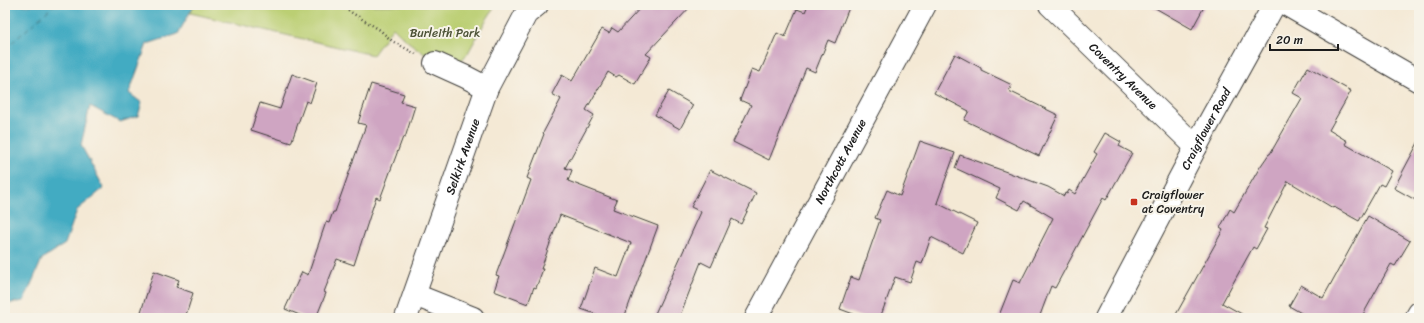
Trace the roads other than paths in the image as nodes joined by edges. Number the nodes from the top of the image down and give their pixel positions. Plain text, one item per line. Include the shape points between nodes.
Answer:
1 (537, 5) edge
2 (925, 5) edge
3 (1050, 5) edge
4 (1274, 5) edge
5 (1287, 5) edge
6 (435, 63) road end
7 (1419, 81) edge
8 (487, 88) junction
9 (1196, 148) junction
10 (415, 295) junction
11 (1419, 313) edge
12 (406, 318) edge
13 (473, 318) edge
14 (756, 318) edge
15 (1106, 318) edge
16 (1416, 318) edge

1 - 8 street, Selkirk Avenue via 526,14
2 - 14 street, Northcott Avenue
3 - 9 street, Coventry Avenue
4 - 9 street, Craigflower Road
5 - 7 street
6 - 8 street
8 - 10 street, Selkirk Avenue
9 - 15 street, Craigflower Road
10 - 12 street, Selkirk Avenue
10 - 13 street
11 - 16 street

